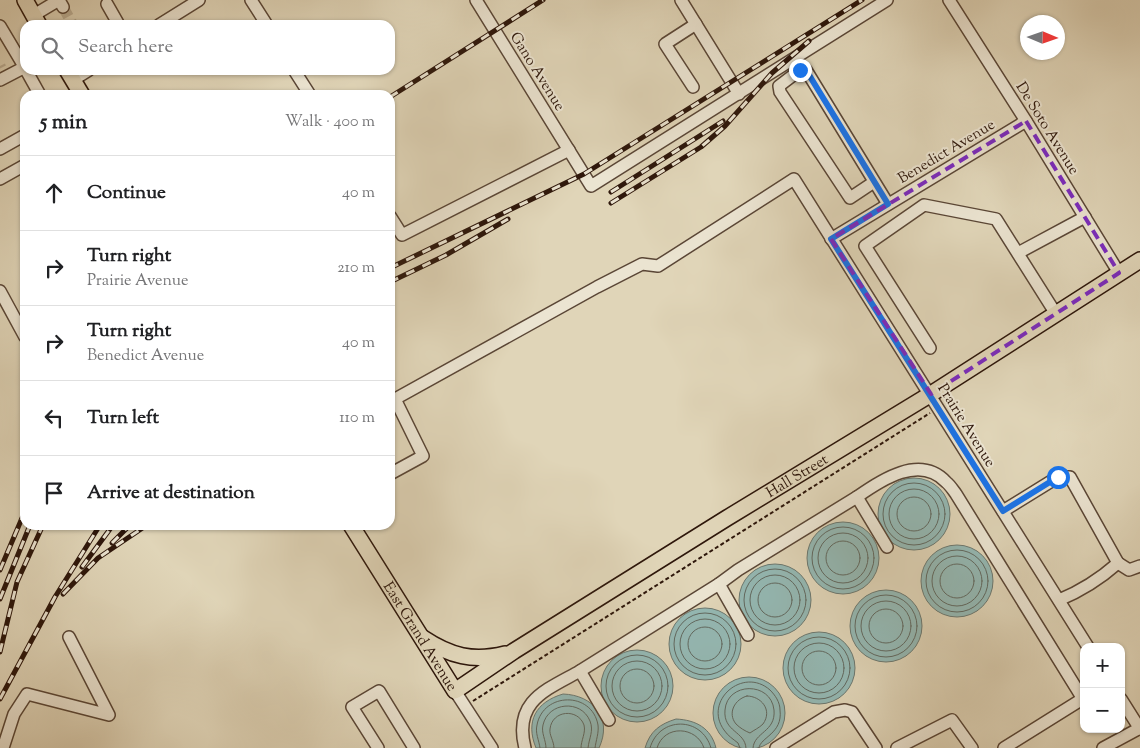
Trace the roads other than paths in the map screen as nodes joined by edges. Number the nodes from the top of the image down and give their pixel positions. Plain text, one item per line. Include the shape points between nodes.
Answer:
1 (25, 0) edge
2 (199, 0) edge
3 (251, 0) edge
4 (476, 0) edge
5 (681, 0) edge
6 (887, 0) edge
7 (949, 0) edge
8 (107, 4) dead end
9 (62, 7) dead end
10 (36, 20) edge
11 (116, 20) edge
12 (167, 20) edge
13 (263, 20) edge
14 (696, 24) junction
15 (0, 26) edge
16 (20, 60) edge
17 (20, 70) edge
18 (3, 75) edge
19 (29, 75) edge
20 (70, 75) edge
21 (297, 75) edge
22 (693, 87) dead end
23 (37, 90) edge
24 (79, 90) edge
25 (307, 90) edge
26 (738, 94) junction
27 (1026, 121) junction
28 (20, 138) edge
29 (0, 149) edge
30 (572, 154) junction
31 (20, 168) edge
32 (0, 179) edge
33 (874, 182) junction
34 (888, 204) junction
35 (1085, 217) junction
36 (395, 224) edge
37 (831, 239) junction
38 (1018, 253) junction
39 (1140, 260) edge
40 (1119, 273) junction
41 (0, 291) edge
42 (1056, 314) junction
43 (20, 328) edge
44 (930, 348) dead end
45 (930, 394) junction
46 (395, 398) edge
47 (395, 405) edge
48 (395, 471) edge
49 (857, 497) junction
50 (1003, 511) junction
51 (354, 530) edge
52 (886, 547) dead end
53 (1118, 563) junction
54 (1140, 566) edge
55 (719, 584) junction
56 (1059, 600) junction
57 (748, 635) dead end
58 (421, 636) junction
59 (69, 637) dead end
60 (1086, 643) edge
61 (514, 651) junction
62 (580, 671) junction
63 (455, 691) junction
64 (1080, 693) edge
65 (1080, 700) edge
66 (1125, 705) edge
67 (609, 720) dead end
68 (1140, 728) edge
69 (3, 748) edge
70 (378, 748) edge
71 (414, 748) edge
72 (492, 748) edge
73 (525, 748) edge
74 (776, 748) edge
75 (876, 748) edge
76 (897, 748) edge
77 (972, 748) edge
78 (1004, 748) edge
79 (1103, 748) edge

1 - 10 main road
2 - 12 street
3 - 13 street
4 - 30 street, Gano Avenue
5 - 14 street
6 - 26 street
7 - 27 street, De Soto Avenue
8 - 11 street
9 - 10 street via 59,0
14 - 22 street via 665,44
14 - 26 street
15 - 16 street
17 - 18 street
19 - 23 street
20 - 24 main road
21 - 25 street
26 - 30 street, Gano Avenue via 591,186
27 - 34 street, Benedict Avenue
27 - 35 street, De Soto Avenue
28 - 29 street
30 - 36 street via 402,235
31 - 32 street
33 - 33 street via 806,70 800,70 779,86 850,198
33 - 34 street
34 - 37 street, Benedict Avenue
35 - 38 street
35 - 40 street, De Soto Avenue
37 - 45 street, Prairie Avenue
37 - 46 street, Prairie Avenue via 794,179 658,266 642,264
38 - 42 street
38 - 44 street via 996,219 924,206 865,246
39 - 40 main road, Hall Street
40 - 42 main road, Hall Street
41 - 43 street
42 - 45 main road, Hall Street
45 - 50 street, Prairie Avenue
45 - 61 main road, Hall Street
47 - 48 street via 423,456
49 - 52 street
49 - 55 street
49 - 64 street via 896,473 910,470 924,470 946,481
50 - 53 street via 1058,477 1070,477
50 - 56 street, Prairie Avenue
51 - 58 main road, East Grand Avenue
53 - 54 street via 1129,570
53 - 56 street via 1075,594
55 - 57 street
55 - 62 street
56 - 60 street, Prairie Avenue
58 - 61 main road via 446,651 469,658
58 - 63 main road, East Grand Avenue
59 - 69 street via 109,715 27,694 14,714
61 - 63 main road, Hall Street
62 - 67 street
62 - 73 street via 535,698 528,707 522,727
63 - 72 street, East Grand Avenue
65 - 78 street
66 - 68 street
68 - 79 street
70 - 71 street via 352,707 378,690
74 - 75 street via 834,712 845,710 852,712
76 - 77 street via 952,720

